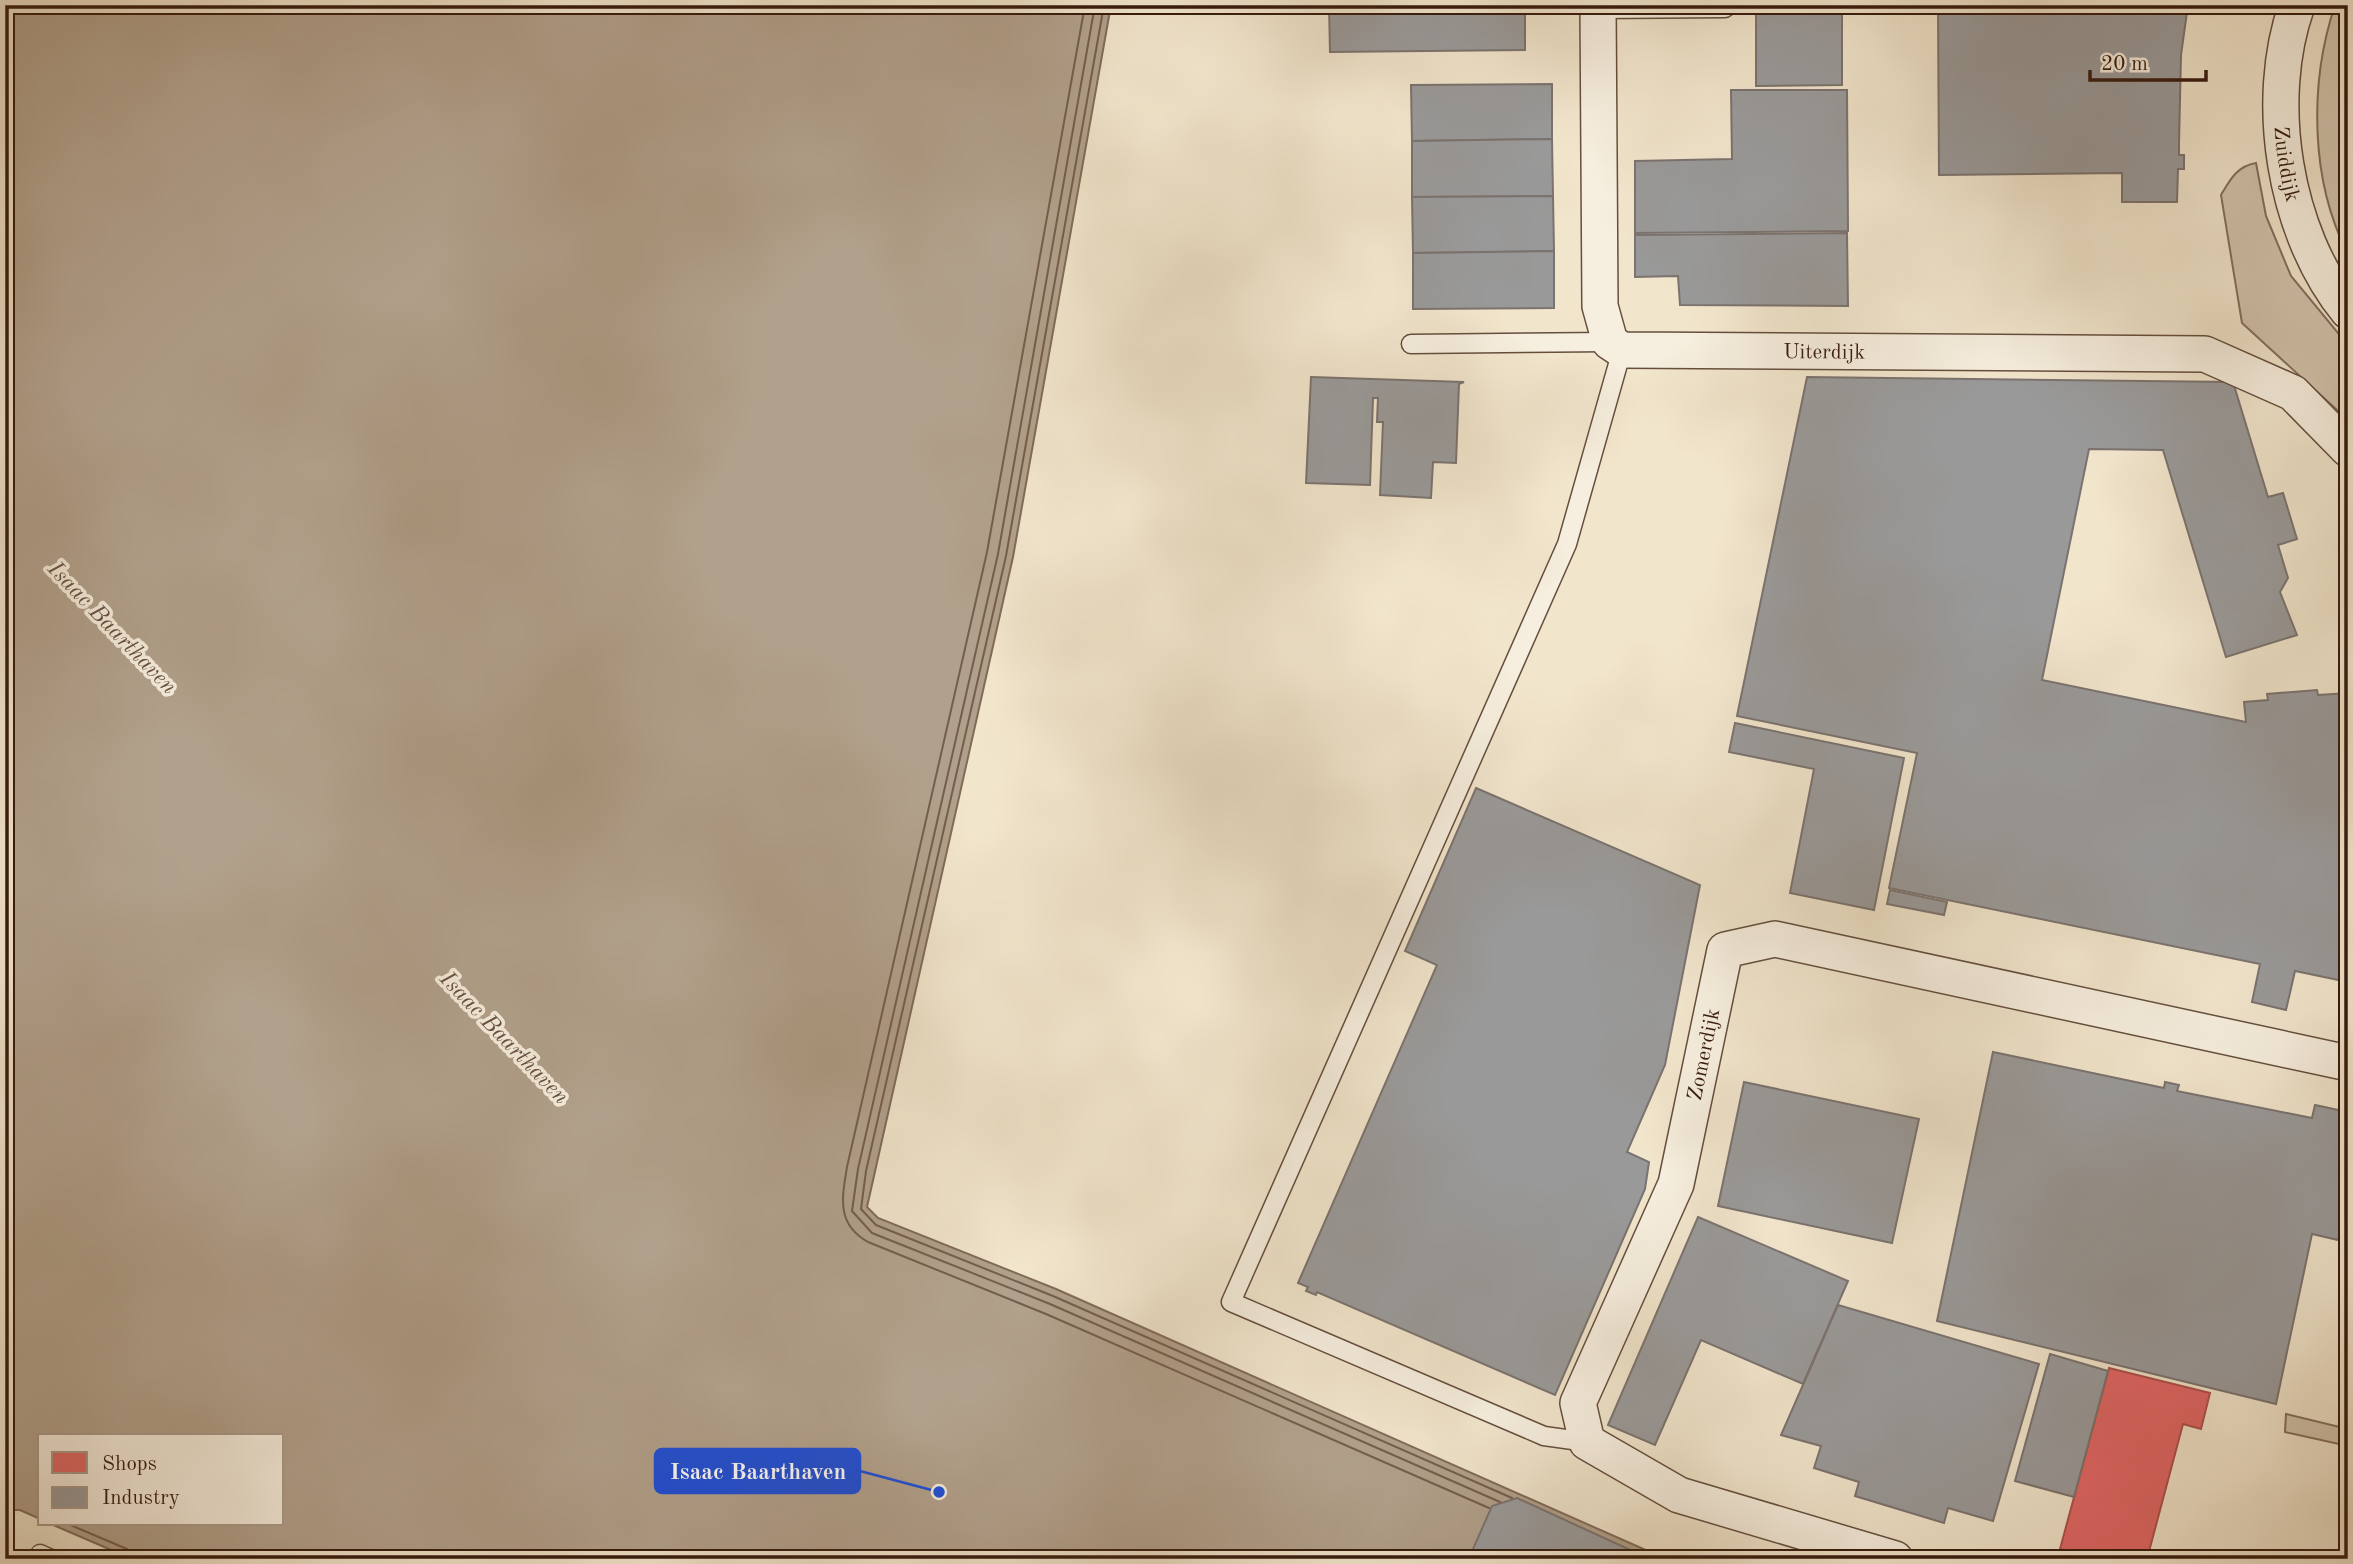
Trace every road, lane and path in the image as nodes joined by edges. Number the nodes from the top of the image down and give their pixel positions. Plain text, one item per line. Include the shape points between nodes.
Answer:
1 (2297, 5) edge
2 (1598, 7) edge
3 (1725, 8) dead end
4 (2348, 312) edge
5 (1411, 344) dead end
6 (1616, 346) junction
7 (2348, 449) edge
8 (2348, 1063) edge
9 (1587, 1442) junction
10 (1895, 1559) edge

1 - 4 street, Zuiddijk via 2280,99 2290,197 2329,289
2 - 3 lane
2 - 6 street via 1600,306
5 - 6 lane
6 - 7 street, Uiterdijk via 2206,354 2293,393
6 - 9 lane via 1567,544 1231,1302 1544,1436
8 - 9 street, Zomerdijk via 1774,939 1725,950 1676,1184 1578,1403
9 - 10 street via 1679,1495

